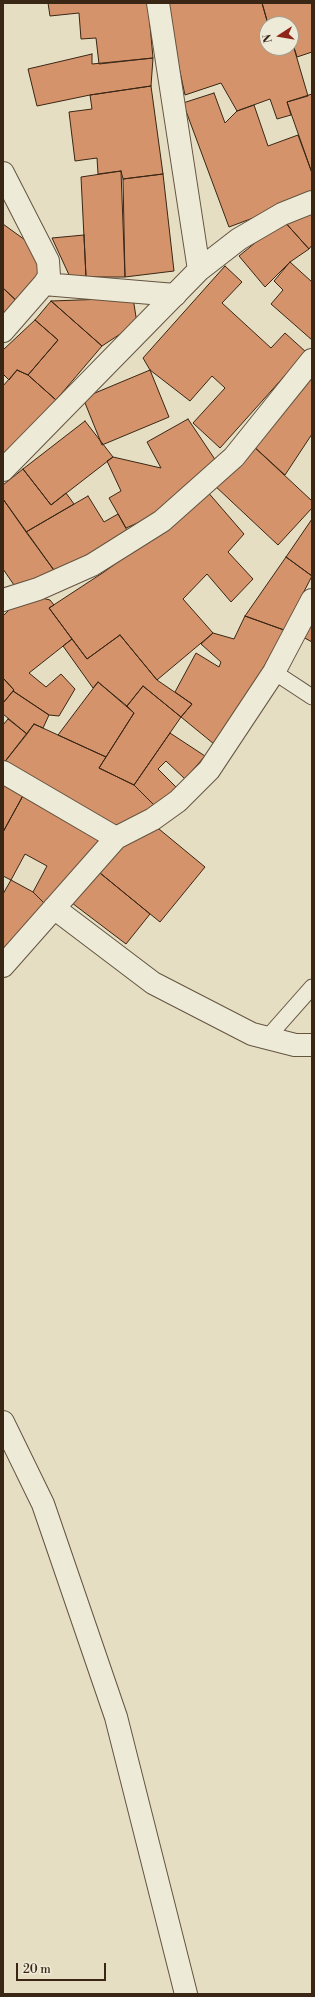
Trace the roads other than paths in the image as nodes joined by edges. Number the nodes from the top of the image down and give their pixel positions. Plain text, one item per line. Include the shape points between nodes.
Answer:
1 (158, 3) edge
2 (3, 173) edge
3 (312, 202) edge
4 (199, 270) junction
5 (44, 284) junction
6 (175, 295) junction
7 (3, 331) edge
8 (312, 360) edge
9 (3, 470) edge
10 (3, 600) edge
11 (312, 600) edge
12 (274, 672) junction
13 (312, 697) edge
14 (3, 772) edge
15 (116, 838) junction
16 (54, 908) junction
17 (3, 966) edge
18 (312, 987) edge
19 (267, 1038) junction
20 (312, 1045) edge
21 (3, 1422) edge
22 (186, 1994) edge

1 - 4 street
2 - 5 street via 48,261 50,276
3 - 4 street via 282,214 239,239
4 - 6 street
5 - 6 street
5 - 7 street
6 - 9 street
8 - 10 street via 234,457 162,521 92,565 38,589
11 - 12 street
12 - 13 lane
12 - 15 street via 209,770 178,801 153,819
14 - 15 street
15 - 16 street
16 - 17 street
16 - 19 street via 153,983 252,1034
18 - 19 lane
19 - 20 street via 295,1045
21 - 22 street via 43,1504 116,1717

